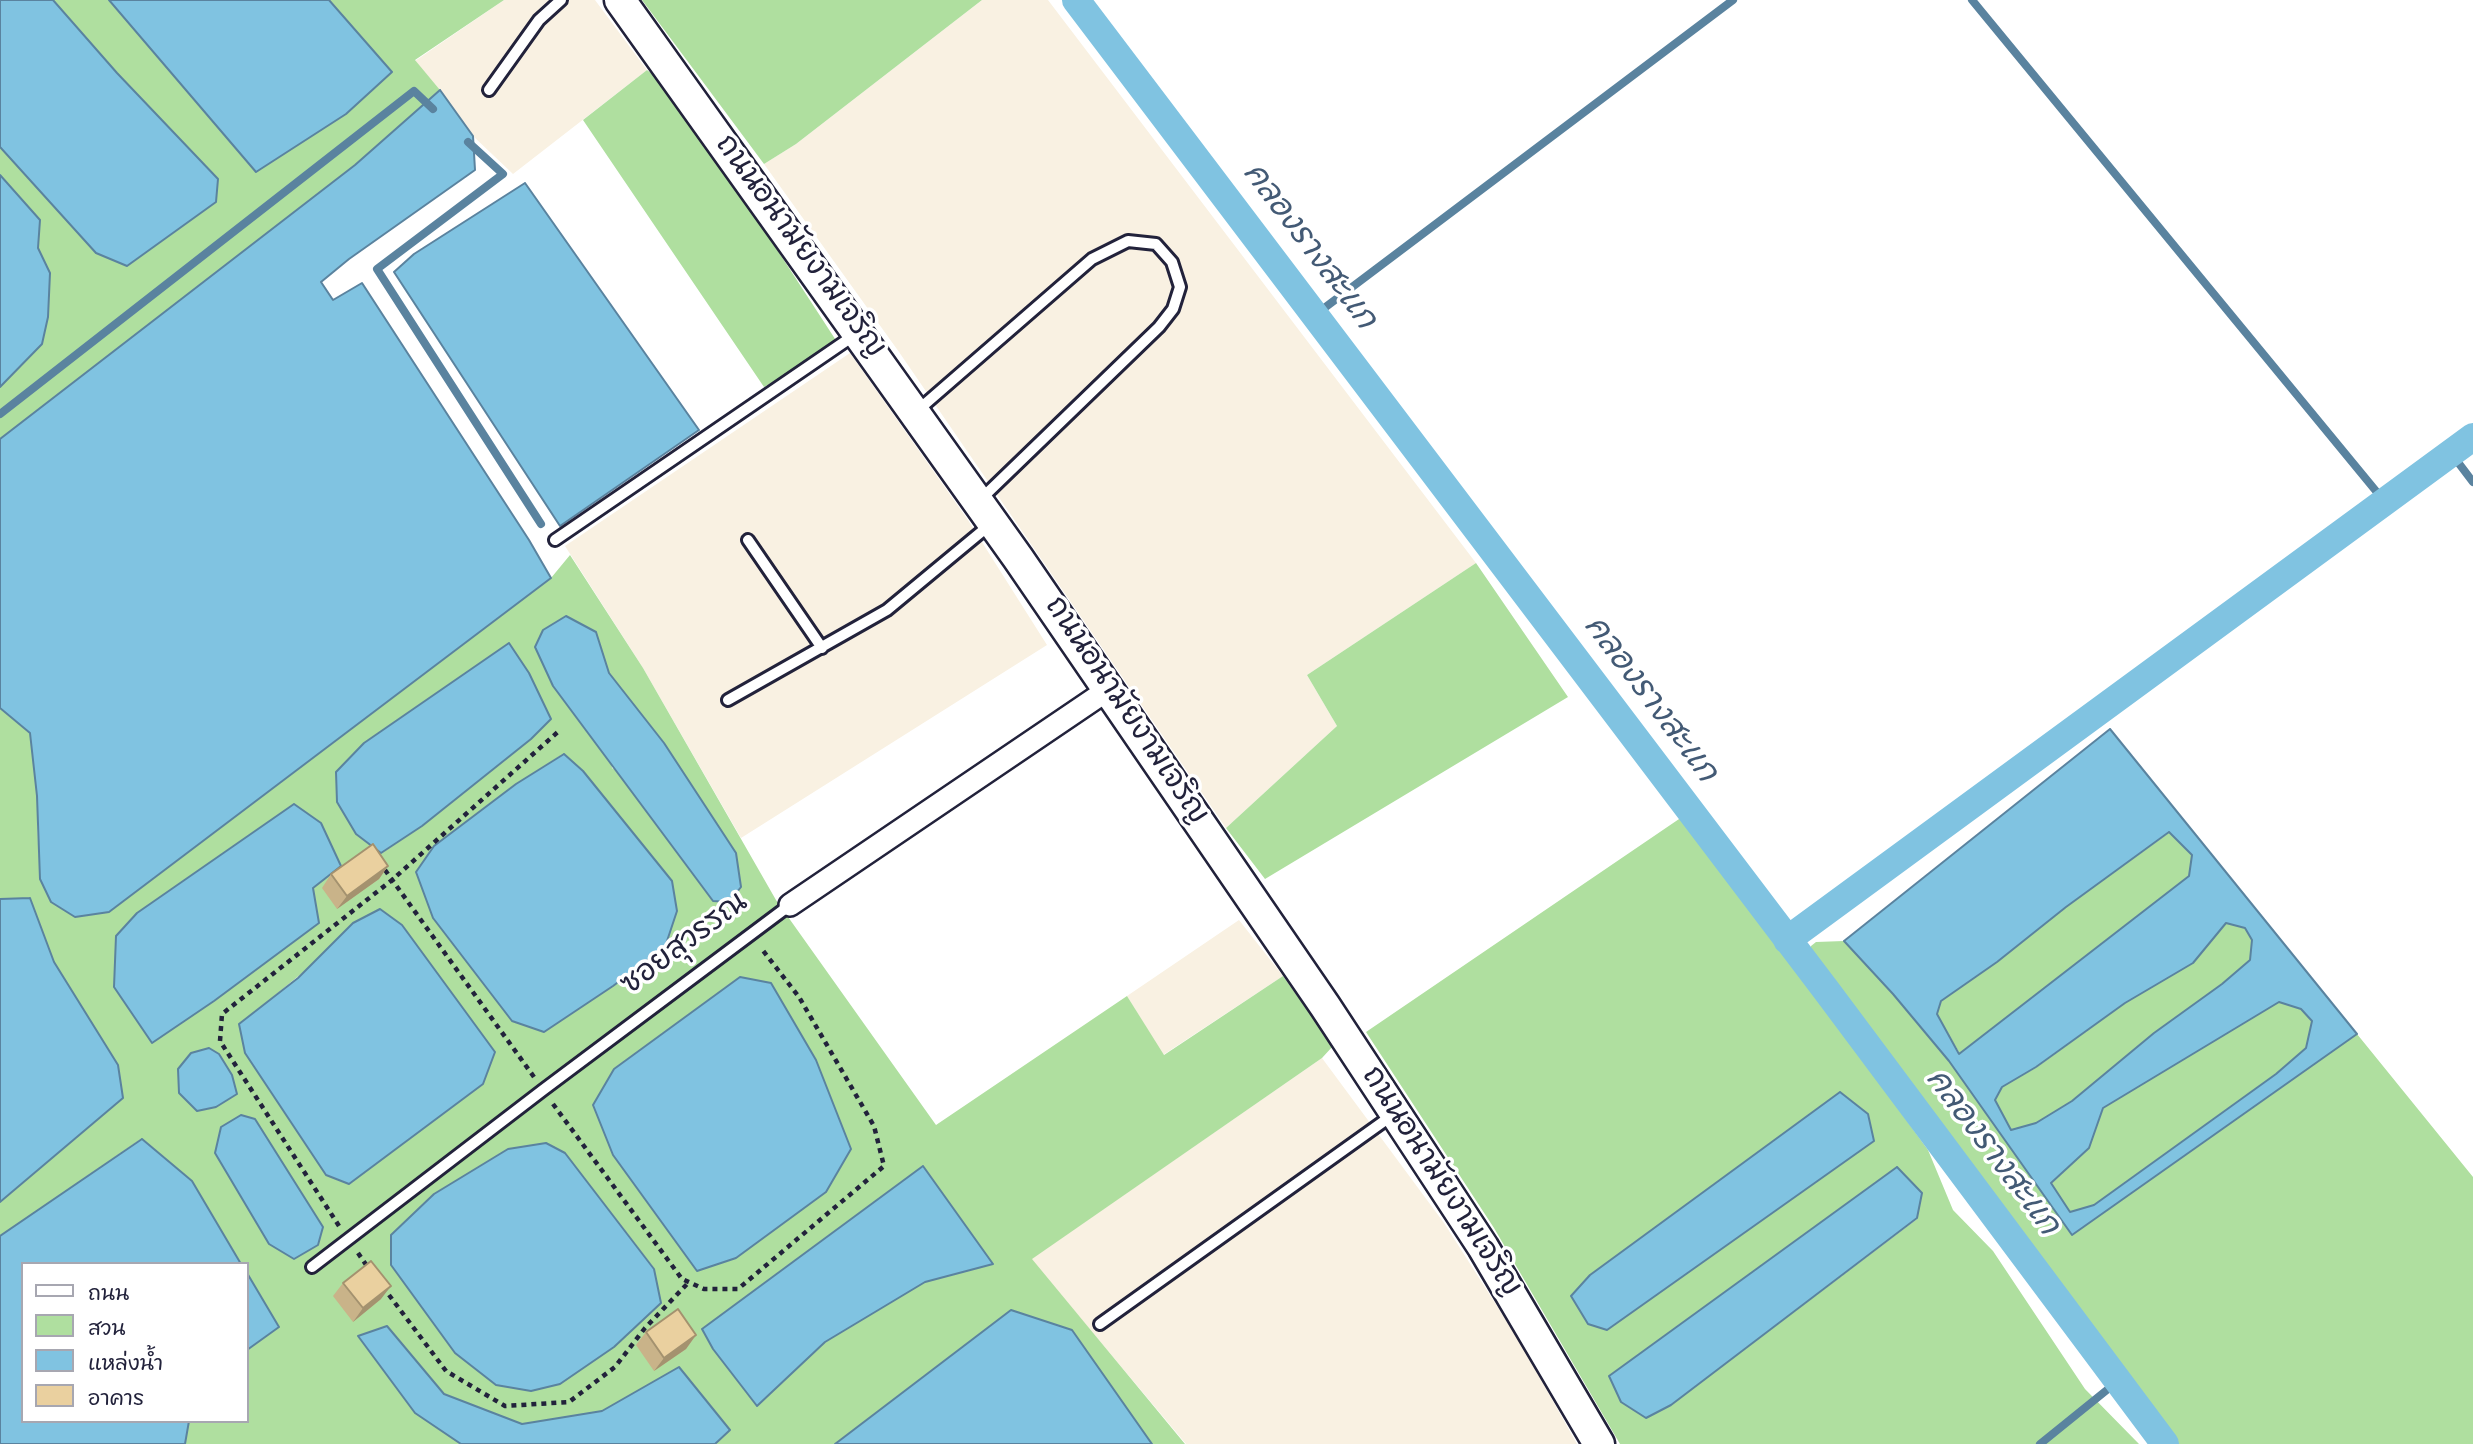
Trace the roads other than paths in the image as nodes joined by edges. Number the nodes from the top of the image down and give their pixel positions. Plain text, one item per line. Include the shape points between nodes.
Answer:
1 (561, 0) edge
2 (620, 0) edge
3 (489, 90) dead end
4 (858, 332) junction
5 (915, 413) junction
6 (986, 512) junction
7 (555, 540) dead end
8 (748, 540) dead end
9 (822, 648) junction
10 (1109, 690) junction
11 (728, 700) dead end
12 (790, 905) joint
13 (1395, 1113) junction
14 (312, 1267) dead end
15 (1100, 1324) dead end
16 (1599, 1444) edge

1 - 3 lane via 539,20
2 - 4 street, ถนนอนามัยงามเจริญ
4 - 5 street, ถนนอนามัยงามเจริญ
4 - 7 lane
5 - 6 street, ถนนอนามัยงามเจริญ
5 - 6 lane via 1092,259 1128,241 1156,244 1172,262 1180,287 1173,309
6 - 9 lane via 887,610
6 - 10 street, ถนนอนามัยงามเจริญ
8 - 9 lane
9 - 11 lane
10 - 12 street, ซอยสุวรรณ
10 - 13 street, ถนนอนามัยงามเจริญ
12 - 14 lane, ซอยสุวรรณ
13 - 15 lane
13 - 16 street, ถนนอนามัยงามเจริญ via 1483,1247

